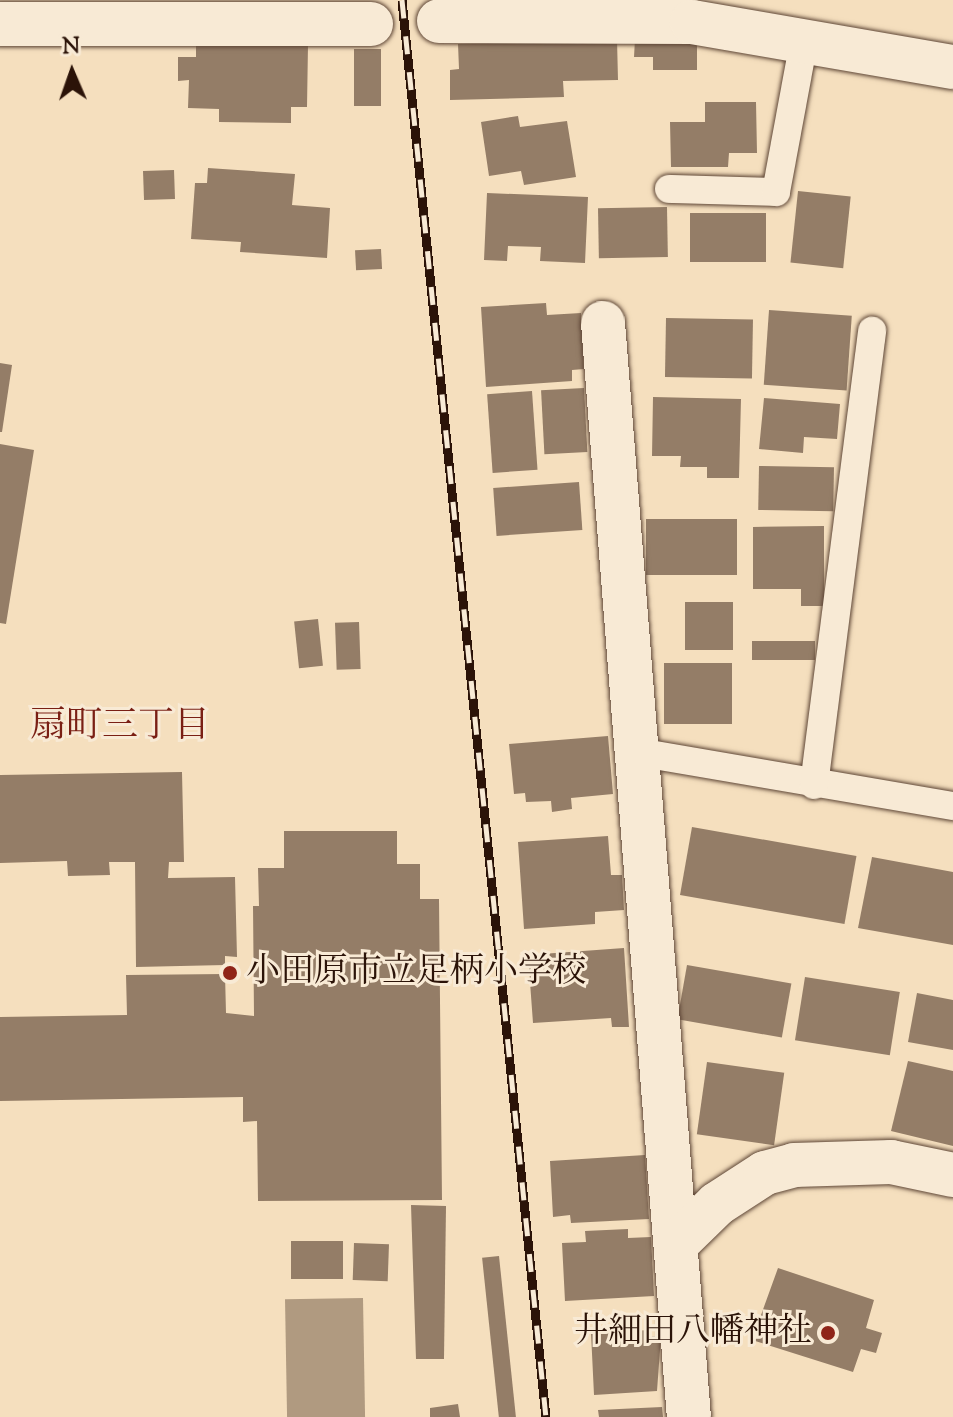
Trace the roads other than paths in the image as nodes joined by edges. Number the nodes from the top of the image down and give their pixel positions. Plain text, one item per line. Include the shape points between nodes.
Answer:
1 (439, 21) dead end
2 (0, 24) edge
3 (371, 24) dead end
4 (804, 41) junction
5 (953, 67) edge
6 (669, 189) dead end
7 (603, 323) dead end
8 (872, 331) dead end
9 (637, 752) junction
10 (814, 785) junction
11 (953, 806) edge
12 (953, 1175) edge
13 (676, 1244) junction
14 (689, 1417) edge

1 - 4 street via 692,22
2 - 3 street
4 - 5 street
4 - 6 lane via 776,192
7 - 9 street
8 - 10 lane
9 - 10 lane
9 - 13 street
10 - 11 lane
12 - 13 street via 891,1162 794,1165 765,1173 717,1204
13 - 14 street

